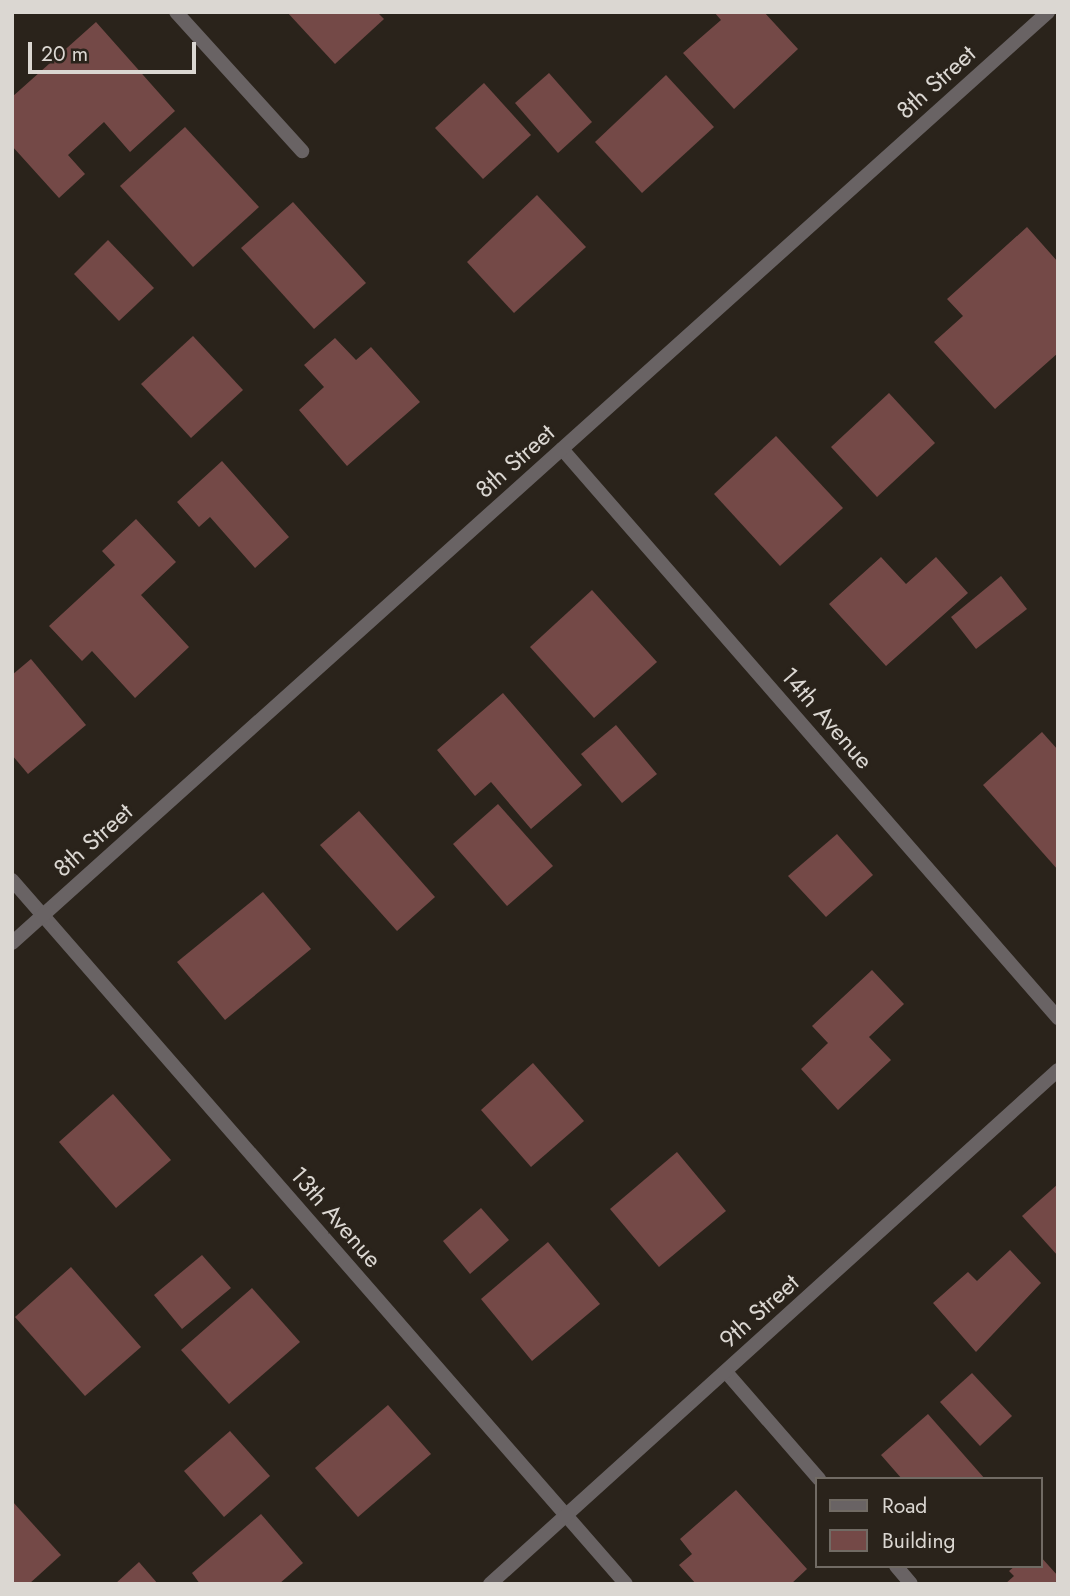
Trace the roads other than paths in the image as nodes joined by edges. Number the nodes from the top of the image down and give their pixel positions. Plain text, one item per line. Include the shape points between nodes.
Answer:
1 (176, 12) edge
2 (1048, 12) edge
3 (302, 151) dead end
4 (562, 449) junction
5 (12, 880) edge
6 (43, 915) junction
7 (12, 943) edge
8 (1058, 1018) edge
9 (1058, 1069) edge
10 (726, 1372) junction
11 (817, 1477) edge
12 (566, 1515) junction
13 (898, 1568) edge
14 (490, 1584) edge
15 (626, 1584) edge
16 (911, 1584) edge

1 - 3 street
2 - 4 street, 8th Street
4 - 6 street, 8th Street
4 - 8 street, 14th Avenue
5 - 6 street, 13th Avenue
6 - 7 street, 8th Street
6 - 12 street, 13th Avenue
9 - 10 street, 9th Street
10 - 11 street
10 - 12 street, 9th Street
12 - 14 street, 9th Street
12 - 15 street, 13th Avenue
13 - 16 street

